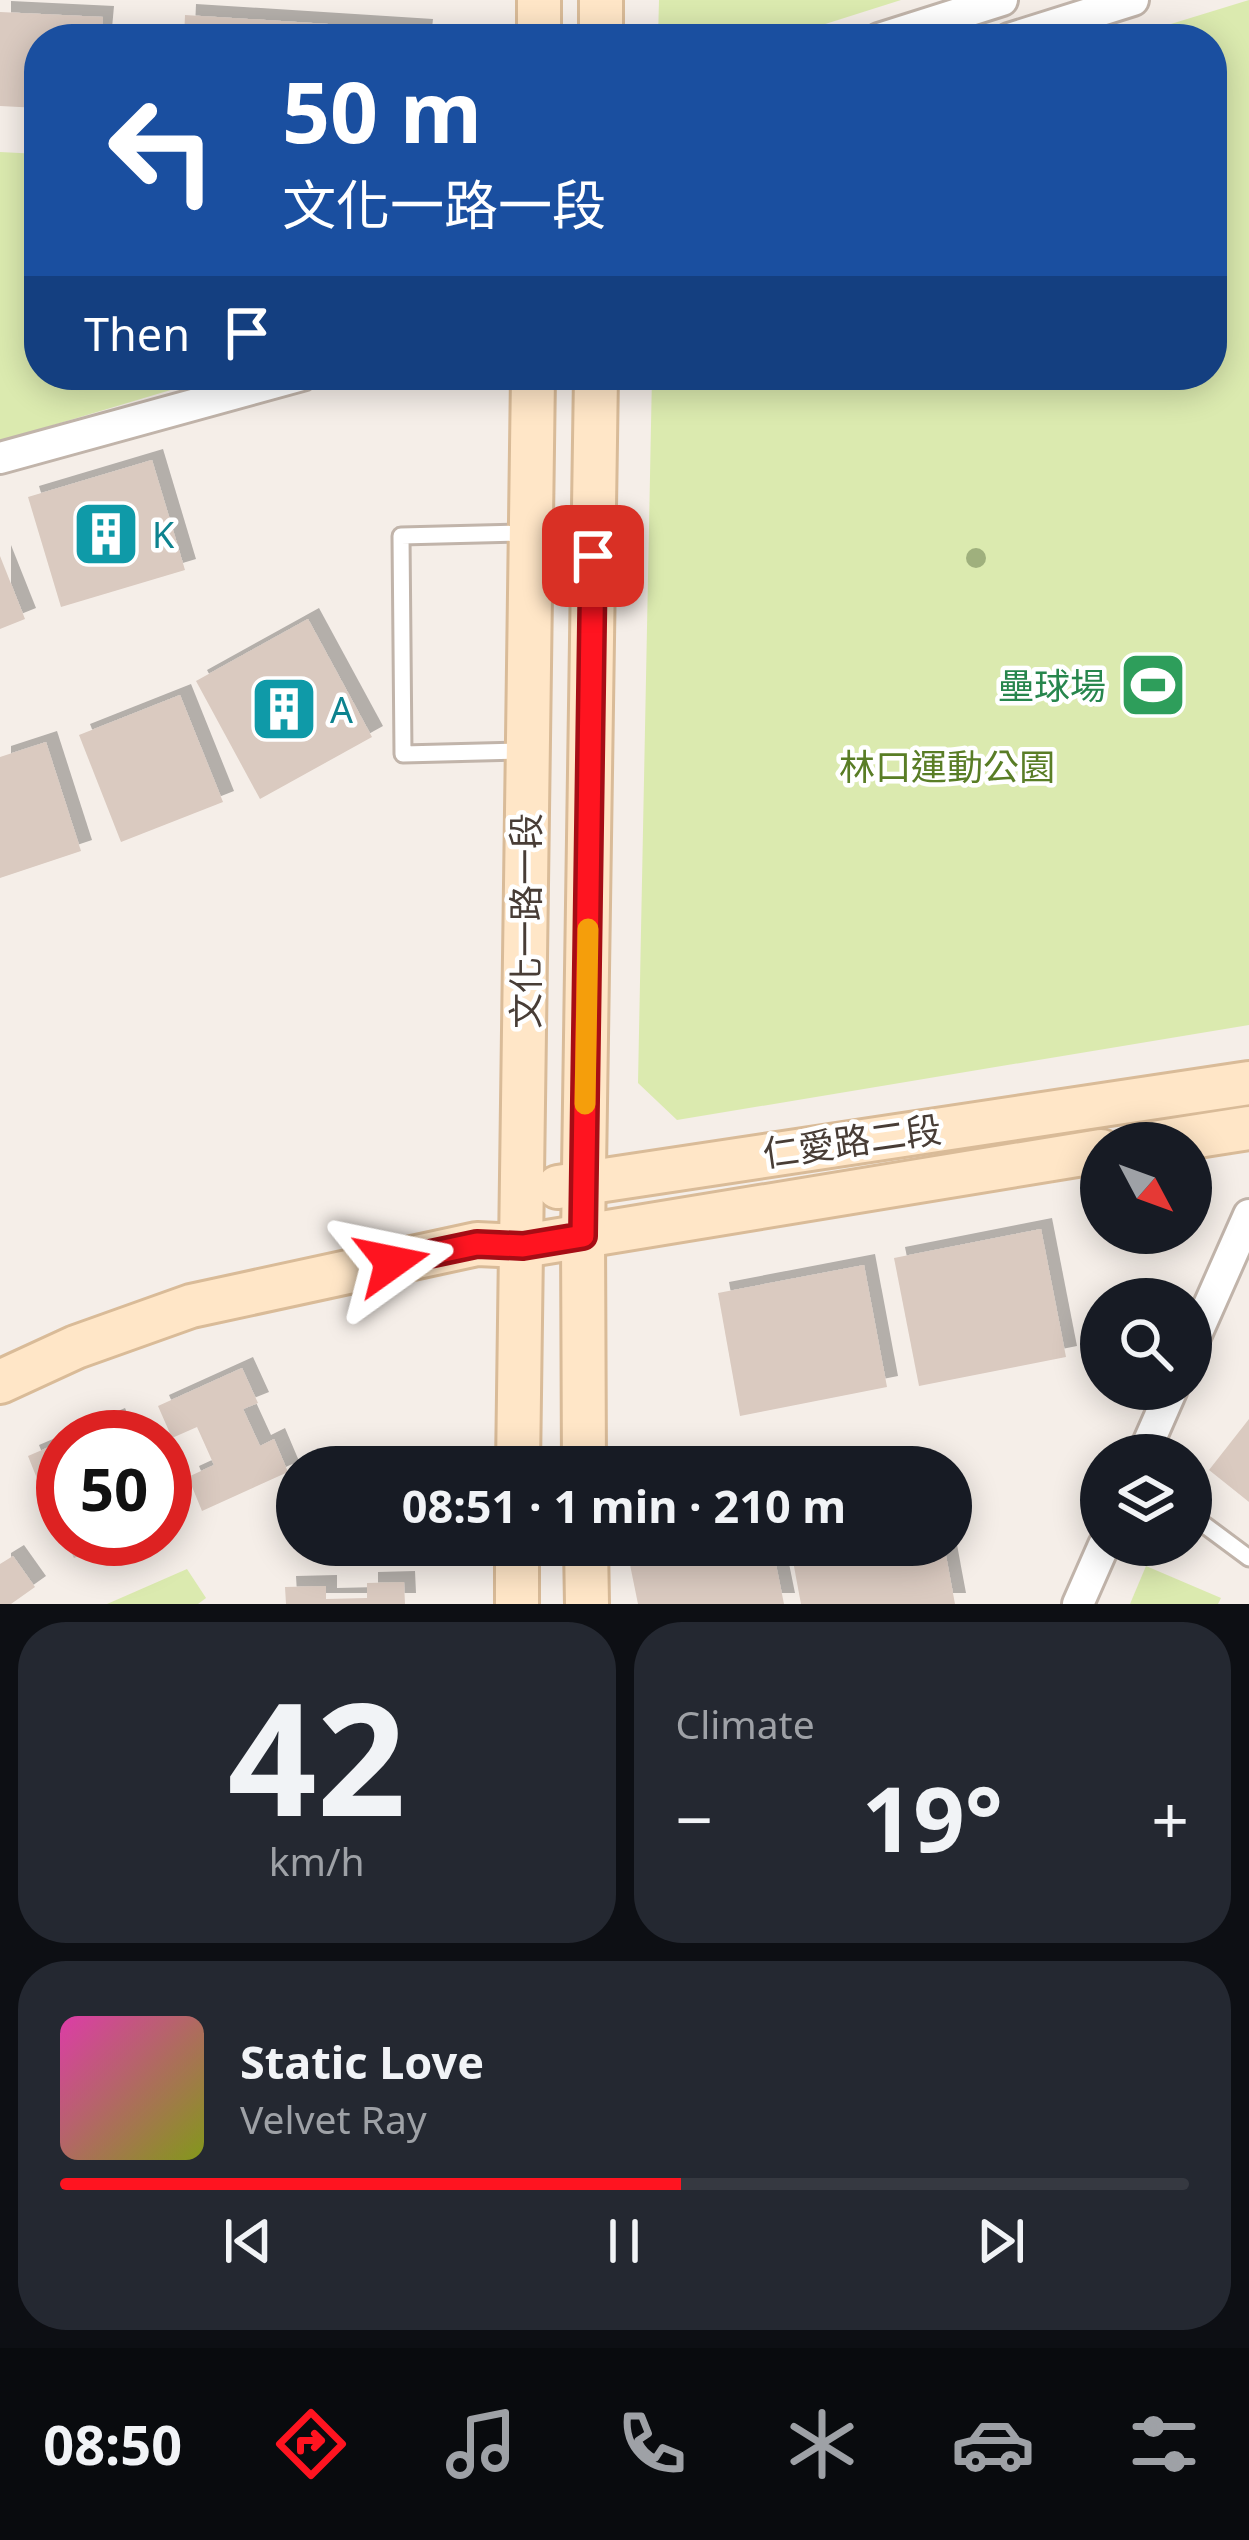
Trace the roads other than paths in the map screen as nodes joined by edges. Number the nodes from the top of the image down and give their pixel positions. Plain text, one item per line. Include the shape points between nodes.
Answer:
1 (1002, 0) edge
2 (1133, 0) edge
3 (926, 24) edge
4 (1057, 24) edge
5 (247, 390) edge
6 (533, 390) edge
7 (596, 390) edge
8 (0, 458) edge
9 (530, 533) junction
10 (526, 751) junction
11 (1249, 1083) edge
12 (1249, 1128) edge
13 (1212, 1134) edge
14 (1080, 1154) edge
15 (584, 1181) junction
16 (523, 1195) junction
17 (1249, 1216) edge
18 (583, 1236) junction
19 (477, 1244) junction
20 (523, 1246) junction
21 (1212, 1299) edge
22 (0, 1382) edge
23 (518, 1446) edge
24 (584, 1446) edge
25 (1212, 1531) edge
26 (1249, 1558) edge
27 (517, 1566) edge
28 (586, 1566) edge
29 (1095, 1566) edge
30 (517, 1604) edge
31 (587, 1604) edge
32 (1078, 1604) edge

1 - 3 street
2 - 4 street
5 - 8 street
6 - 9 main road, 文化一路一段
7 - 15 main road, 文化一路一段
9 - 10 main road, 文化一路一段
9 - 10 lane via 401,536 403,754
10 - 16 main road, 文化一路一段
11 - 15 main road, 仁愛路二段
12 - 13 main road
14 - 18 main road, 仁愛路二段
15 - 16 main road, 仁愛路二段
15 - 18 main road, 文化一路一段
16 - 19 main road
16 - 20 main road, 文化一路一段
17 - 21 street
18 - 20 main road, 仁愛路二段
18 - 24 main road, 文化一路一段
19 - 20 main road, 仁愛路二段
19 - 22 main road, 仁愛路二段 via 191,1306
20 - 23 main road, 文化一路一段
25 - 26 lane
27 - 30 main road
28 - 31 main road
29 - 32 street

